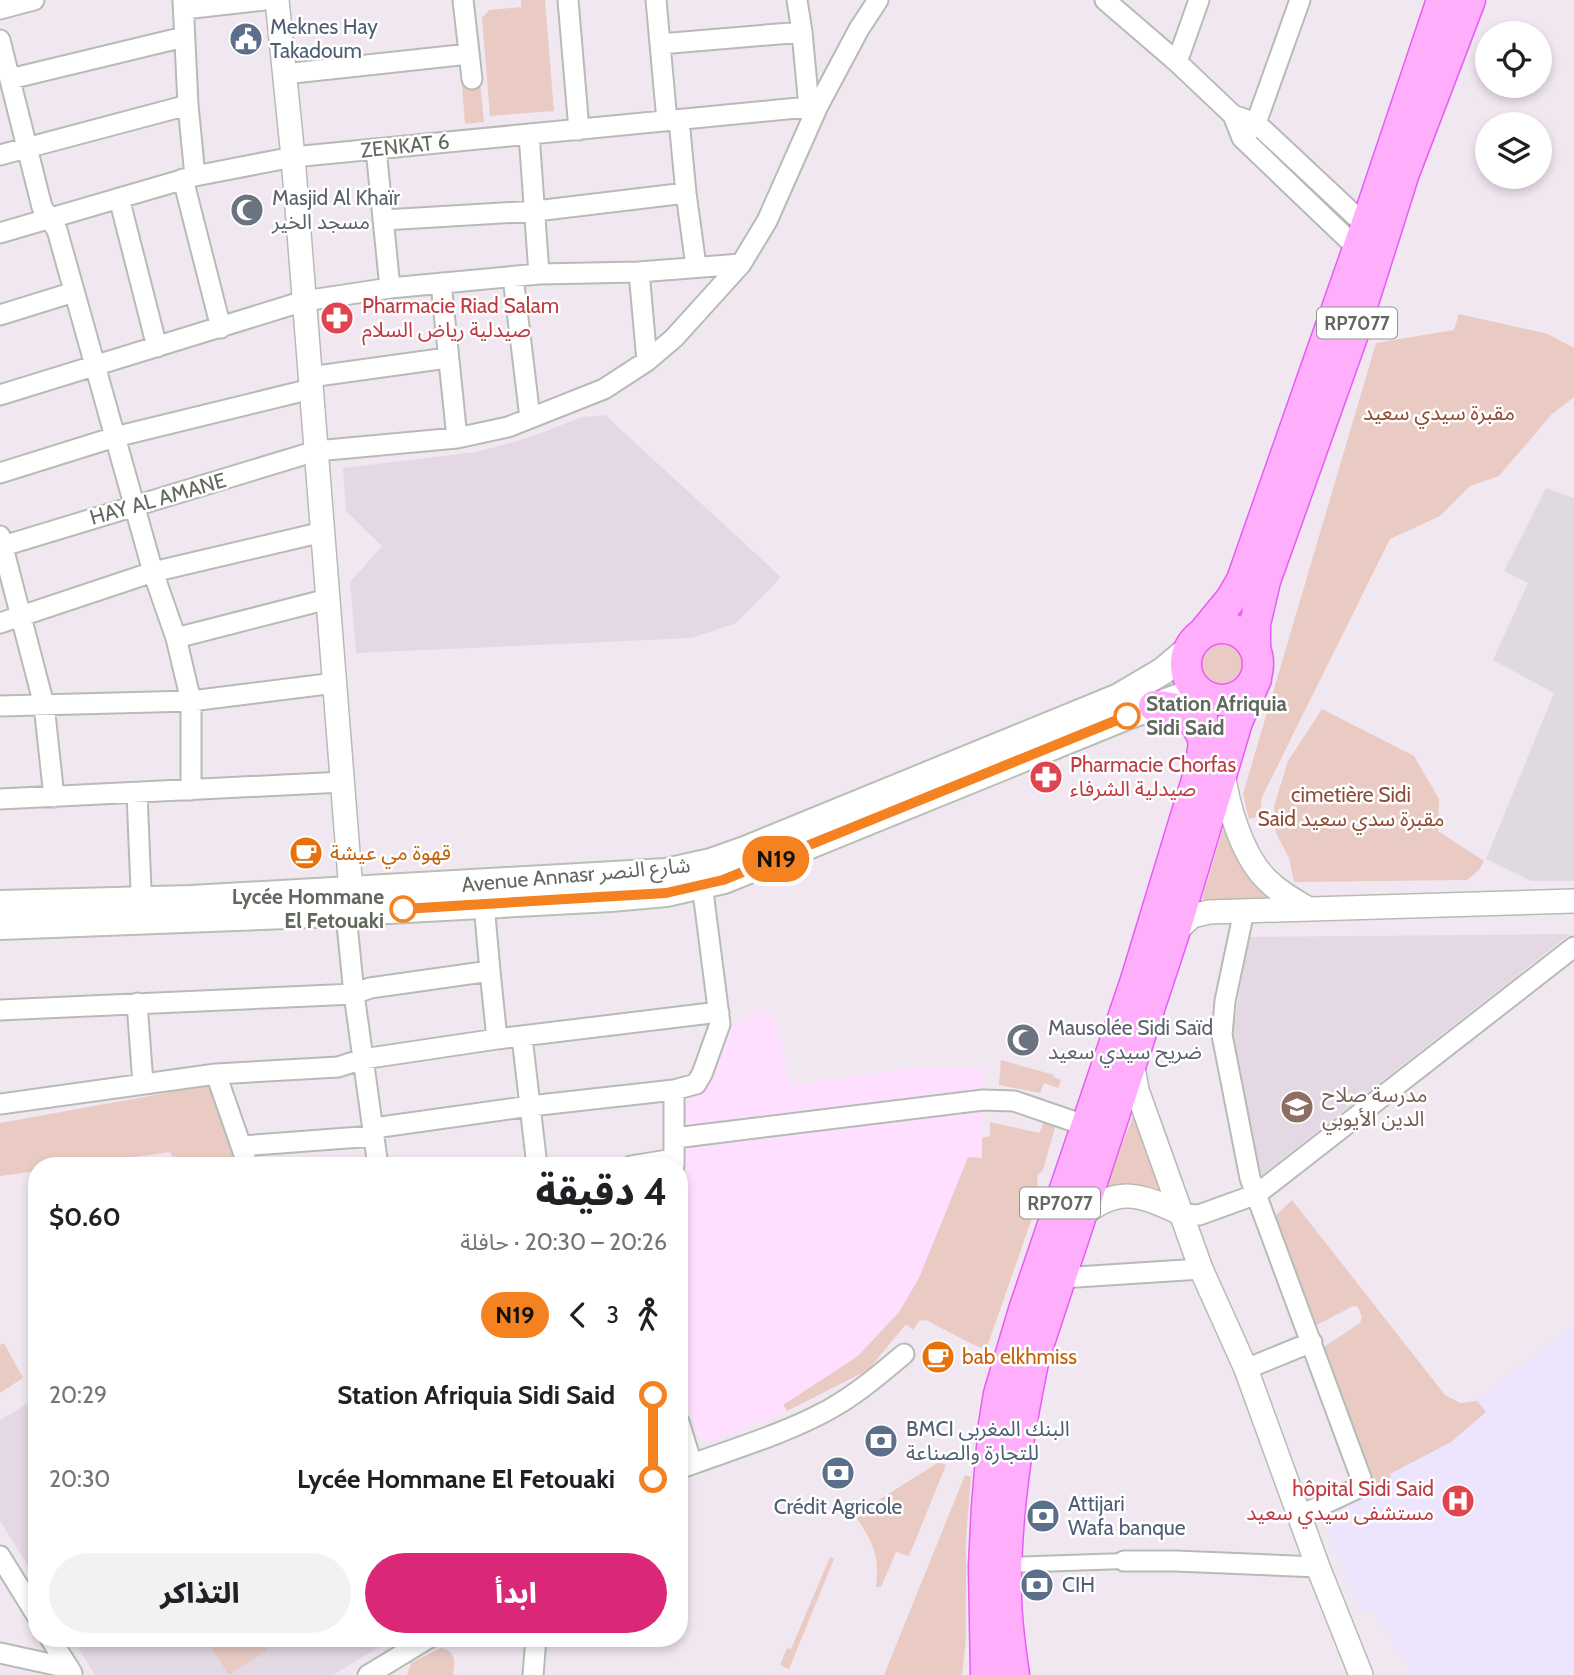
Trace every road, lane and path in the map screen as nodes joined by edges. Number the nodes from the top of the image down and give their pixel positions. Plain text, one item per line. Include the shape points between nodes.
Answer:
1 (34, 0) edge
2 (264, 0) edge
3 (277, 0) edge
4 (463, 0) edge
5 (568, 0) edge
6 (656, 0) edge
7 (797, 0) edge
8 (878, 0) edge
9 (1105, 0) edge
10 (1199, 0) edge
11 (1300, 0) edge
12 (1423, 0) edge
13 (1442, 0) edge
14 (1471, 0) edge
15 (183, 4) edge
16 (0, 9) edge
17 (802, 32) junction
18 (184, 37) junction
19 (0, 40) edge
20 (1428, 42) junction
21 (660, 44) junction
22 (469, 54) junction
23 (1177, 62) junction
24 (284, 74) junction
25 (10, 79) junction
26 (472, 79) dead end
27 (188, 105) junction
28 (813, 107) junction
29 (1233, 115) junction
30 (673, 120) junction
31 (1256, 123) junction
32 (579, 130) junction
33 (529, 134) junction
34 (1242, 138) junction
35 (28, 148) junction
36 (376, 149) junction
37 (0, 155) edge
38 (293, 157) junction
39 (189, 177) junction
40 (686, 193) junction
41 (119, 198) junction
42 (536, 211) junction
43 (49, 218) junction
44 (384, 220) junction
45 (0, 233) edge
46 (1362, 237) junction
47 (741, 264) junction
48 (696, 267) junction
49 (639, 272) junction
50 (539, 274) junction
51 (513, 278) junction
52 (441, 284) junction
53 (390, 288) junction
54 (74, 292) junction
55 (304, 301) junction
56 (0, 315) edge
57 (221, 328) junction
58 (157, 347) junction
59 (447, 358) junction
60 (647, 361) junction
61 (94, 366) junction
62 (311, 383) junction
63 (0, 395) edge
64 (530, 418) junction
65 (115, 437) junction
66 (457, 438) junction
67 (316, 451) junction
68 (0, 473) edge
69 (134, 507) junction
70 (323, 532) junction
71 (1, 543) edge
72 (153, 572) junction
73 (328, 600) junction
74 (22, 617) junction
75 (0, 623) edge
76 (176, 638) junction
77 (1196, 641) junction
78 (1255, 648) junction
79 (1256, 679) junction
80 (335, 683) junction
81 (1198, 692) junction
82 (191, 701) junction
83 (44, 705) junction
84 (0, 706) edge
85 (1154, 706) junction
86 (1204, 742) junction
87 (1223, 769) junction
88 (343, 782) junction
89 (191, 790) junction
90 (137, 793) junction
91 (54, 797) junction
92 (0, 799) edge
93 (702, 884) junction
94 (351, 901) junction
95 (1574, 901) edge
96 (0, 904) edge
97 (484, 904) junction
98 (1307, 908) junction
99 (142, 911) junction
100 (1244, 911) junction
101 (0, 926) edge
102 (1174, 933) junction
103 (1574, 947) edge
104 (490, 971) junction
105 (354, 994) junction
106 (137, 1003) junction
107 (0, 1010) edge
108 (719, 1012) junction
109 (522, 1037) junction
110 (497, 1039) junction
111 (363, 1059) junction
112 (1132, 1062) junction
113 (216, 1074) junction
114 (143, 1084) junction
115 (674, 1090) junction
116 (0, 1104) edge
117 (530, 1106) junction
118 (1087, 1126) junction
119 (374, 1132) junction
120 (675, 1138) junction
121 (242, 1146) junction
122 (245, 1157) edge
123 (377, 1157) edge
124 (536, 1157) edge
125 (674, 1157) edge
126 (1257, 1194) junction
127 (1182, 1214) junction
128 (1080, 1218) junction
129 (1201, 1269) junction
130 (1061, 1278) junction
131 (1312, 1342) junction
132 (904, 1354) dead end
133 (1246, 1369) junction
134 (688, 1465) edge
135 (1299, 1516) junction
136 (0, 1556) edge
137 (1124, 1561) joint
138 (1006, 1565) junction
139 (1318, 1567) junction
140 (28, 1601) edge
141 (56, 1647) edge
142 (414, 1647) edge
143 (535, 1647) edge
144 (0, 1653) edge
145 (71, 1671) edge
146 (985, 1672) edge
147 (368, 1675) edge
148 (533, 1675) edge
149 (1014, 1675) edge
150 (1362, 1675) edge

1 - 16 street
2 - 15 street
3 - 24 street
4 - 22 street
5 - 32 street
6 - 21 street
7 - 17 street
8 - 28 street, HAY AL AMANE
9 - 23 street
10 - 23 street
11 - 31 street
12 - 20 main road
13 - 20 main road, RP7077
14 - 78 main road, RP7077 via 1404,173 1353,334 1265,581 1255,624
15 - 18 street
17 - 21 street
17 - 28 street
18 - 25 street
18 - 27 street
19 - 25 street
20 - 46 main road, RP7077
21 - 30 street
22 - 24 street
22 - 26 street
23 - 29 street
24 - 38 street
25 - 35 street
27 - 35 street
27 - 39 street
28 - 30 street, ZENKAT 6
28 - 47 street, HAY AL AMANE via 767,221
29 - 31 street
29 - 34 street
30 - 32 street, ZENKAT 6
30 - 40 street
31 - 34 street
31 - 46 street
32 - 33 street, ZENKAT 6
33 - 36 street, ZENKAT 6
33 - 42 street
34 - 46 street
35 - 37 street
35 - 43 street via 42,207
36 - 38 street, ZENKAT 6
36 - 44 street
38 - 39 street, ZENKAT 6
38 - 55 street
39 - 41 street, ZENKAT 6
39 - 57 street
40 - 42 street
40 - 48 street
41 - 43 street, ZENKAT 6
41 - 58 street
42 - 44 street
42 - 50 street
43 - 45 street, ZENKAT 6
43 - 54 street via 57,230
44 - 53 street
46 - 77 main road, RP7077 via 1242,580
47 - 48 street
47 - 60 street, HAY AL AMANE via 700,312
48 - 49 street
49 - 50 street
49 - 60 street
50 - 51 street
51 - 52 street
51 - 64 street
52 - 53 street
52 - 59 street
53 - 55 street
54 - 56 street
54 - 61 street
55 - 57 street
55 - 62 street
57 - 58 street
58 - 61 street
59 - 62 street
59 - 66 street
60 - 64 street, HAY AL AMANE via 604,389
61 - 63 street
61 - 65 street
62 - 65 street
62 - 67 street
64 - 66 street, HAY AL AMANE
65 - 68 street
65 - 69 street
66 - 67 street, HAY AL AMANE
67 - 69 street, HAY AL AMANE
67 - 70 street
69 - 71 street, HAY AL AMANE
69 - 72 street
70 - 72 street
70 - 73 street
71 - 74 street
72 - 74 street
72 - 76 street
73 - 76 street
73 - 80 street
74 - 75 street
74 - 83 street
76 - 82 street
77 - 78 main road via 1214,628 1227,627 1248,638
77 - 81 main road, RP7077 via 1186,671
77 - 94 main road, Avenue Annasr شارع النصر via 1163,671 1119,697 711,862 666,872
78 - 79 main road, RP7077 via 1259,658
79 - 81 main road via 1231,699 1220,701
79 - 87 main road, RP7077
80 - 82 street
80 - 88 street
81 - 85 main road, Avenue Annasr شارع النصر
81 - 86 main road, RP7077
82 - 83 street
82 - 89 street
83 - 84 street
83 - 91 street
85 - 86 main road via 1181,710 1200,729
85 - 93 main road, Avenue Annasr شارع النصر
86 - 118 main road, RP7077 via 1200,770 1140,967
87 - 98 street via 1236,825 1253,862 1265,879
87 - 102 main road, RP7077
88 - 89 street
88 - 94 street
89 - 90 street
90 - 91 street
90 - 99 street
91 - 92 street
93 - 97 main road, Avenue Annasr شارع النصر via 666,893
93 - 108 street
94 - 97 main road, Avenue Annasr شارع النصر
94 - 99 main road, Avenue Annasr شارع النصر
94 - 105 street via 347,924
95 - 98 street
96 - 99 main road, Avenue Annasr شارع النصر
97 - 104 street
98 - 100 street
99 - 101 main road, Avenue Annasr شارع النصر
100 - 102 street via 1192,916
100 - 126 street via 1222,1035
102 - 112 main road, RP7077
103 - 126 street
104 - 105 street
104 - 110 street
105 - 106 street
105 - 111 street
106 - 107 street
106 - 114 street
108 - 109 street
108 - 115 street via 718,1034 702,1074 696,1084
109 - 110 street
109 - 117 street
110 - 111 street
111 - 113 street via 338,1067
111 - 119 street
112 - 127 street via 1137,1090
112 - 128 main road, RP7077
113 - 114 street
113 - 121 street
114 - 116 street
115 - 117 street
115 - 120 street
117 - 119 street
117 - 124 street
118 - 120 street via 1014,1101 983,1100
118 - 146 main road, RP7077 via 999,1394 987,1506
119 - 121 street
119 - 123 street
120 - 125 street
121 - 122 street
126 - 127 street via 1199,1215
126 - 131 street
127 - 128 street via 1158,1202 1125,1196 1096,1204
127 - 129 street
128 - 130 main road, RP7077
129 - 130 street
129 - 133 street
130 - 138 main road, RP7077 via 1034,1358 1020,1424
131 - 133 street
131 - 135 street via 1361,1478 1356,1489
132 - 134 street via 830,1409
133 - 135 street
135 - 139 street
136 - 140 street
137 - 138 street
137 - 139 street
138 - 149 main road, RP7077
139 - 150 street
141 - 145 street
142 - 147 street
143 - 148 street
144 - 145 street

